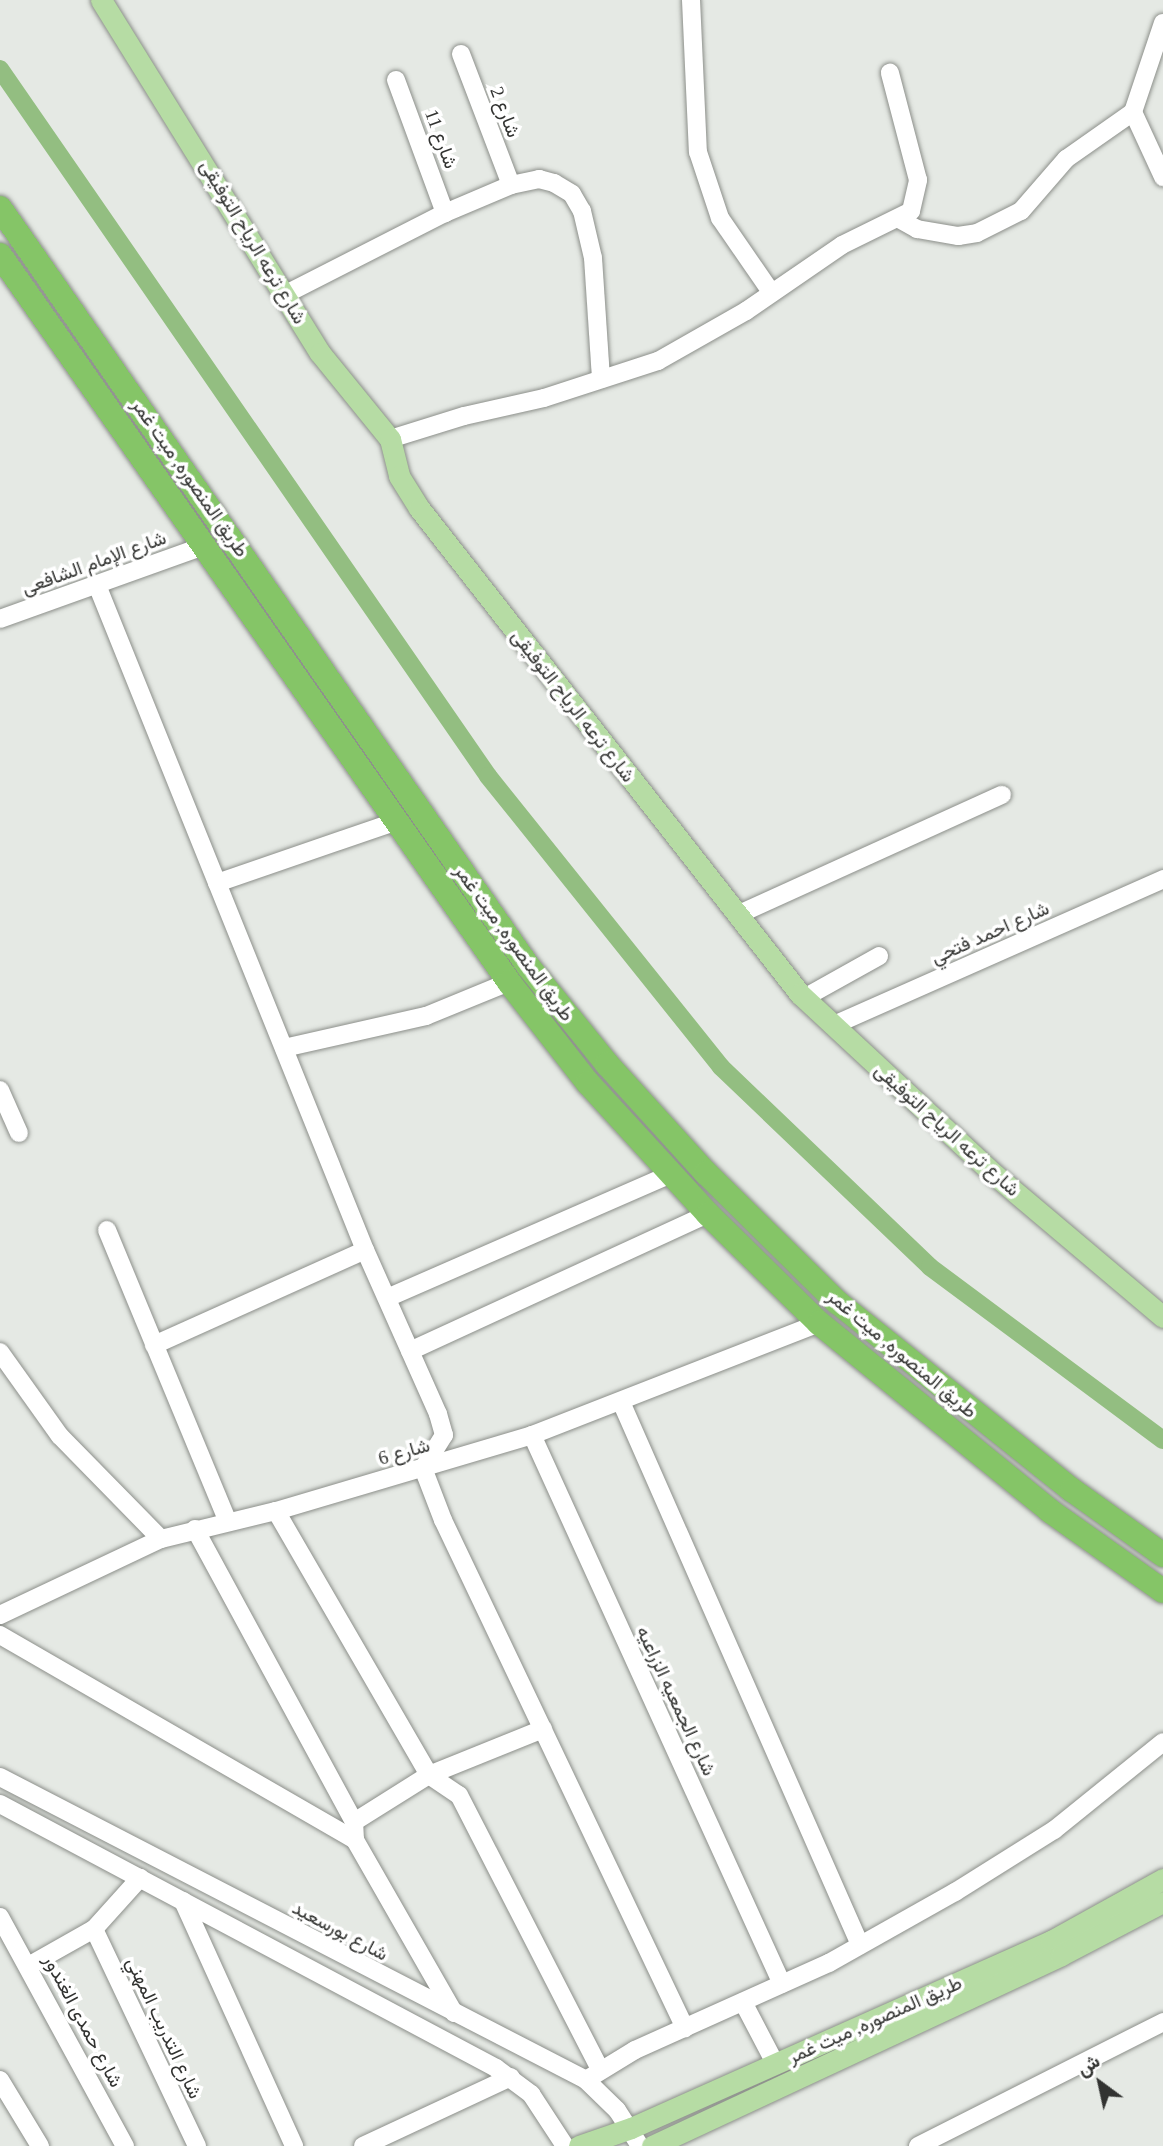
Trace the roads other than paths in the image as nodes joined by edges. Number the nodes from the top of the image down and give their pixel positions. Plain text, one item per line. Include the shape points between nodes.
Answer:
1 (101, 0) edge
2 (691, 0) edge
3 (1163, 23) edge
4 (461, 54) dead end
5 (890, 74) dead end
6 (396, 80) dead end
7 (1133, 112) junction
8 (1163, 177) edge
9 (511, 185) junction
10 (0, 208) edge
11 (446, 213) junction
12 (899, 219) junction
13 (0, 255) edge
14 (772, 292) junction
15 (284, 296) junction
16 (601, 379) junction
17 (390, 439) junction
18 (201, 547) junction
19 (97, 584) junction
20 (0, 619) edge
21 (1002, 795) dead end
22 (397, 821) junction
23 (1163, 879) edge
24 (218, 883) junction
25 (737, 915) junction
26 (879, 956) dead end
27 (509, 982) junction
28 (804, 998) junction
29 (834, 1025) junction
30 (284, 1048) junction
31 (0, 1090) edge
32 (19, 1133) dead end
33 (671, 1174) junction
34 (708, 1214) junction
35 (107, 1230) dead end
36 (365, 1250) junction
37 (387, 1298) junction
38 (837, 1302) junction
39 (1163, 1317) edge
40 (819, 1323) junction
41 (154, 1345) junction
42 (410, 1351) junction
43 (0, 1352) edge
44 (622, 1404) junction
45 (532, 1435) junction
46 (423, 1468) junction
47 (276, 1511) junction
48 (227, 1520) junction
49 (195, 1529) junction
50 (161, 1539) junction
51 (1163, 1555) edge
52 (1163, 1591) edge
53 (0, 1615) edge
54 (0, 1634) edge
55 (543, 1729) junction
56 (1163, 1742) edge
57 (429, 1775) junction
58 (0, 1777) edge
59 (0, 1804) edge
60 (355, 1831) junction
61 (140, 1878) junction
62 (1163, 1879) edge
63 (183, 1901) junction
64 (1163, 1902) edge
65 (0, 1917) edge
66 (94, 1929) junction
67 (860, 1945) junction
68 (30, 1965) junction
69 (782, 1984) junction
70 (426, 2000) junction
71 (743, 2002) junction
72 (454, 2014) junction
73 (1163, 2022) edge
74 (414, 2023) junction
75 (685, 2028) junction
76 (776, 2064) junction
77 (593, 2075) junction
78 (511, 2077) junction
79 (0, 2080) edge
80 (635, 2137) edge
81 (946, 2140) edge
82 (40, 2146) edge
83 (125, 2146) edge
84 (197, 2146) edge
85 (294, 2146) edge
86 (363, 2146) edge
87 (565, 2146) edge
88 (579, 2146) edge
89 (652, 2146) edge
90 (918, 2146) edge

1 - 15 main road, شارع ترعه الرياح التوفيقى
2 - 14 street via 698,152 720,218
3 - 7 street
4 - 9 street, شارع 2
5 - 12 street via 918,180 916,204
6 - 11 street, شارع 11
7 - 8 street
7 - 12 street via 1066,159 1021,211 1002,223 958,236 917,229
9 - 11 street
9 - 16 street via 539,179 554,183 572,194 582,211 593,258
10 - 38 highway, طريق المنصوره, ميت غمر via 528,966 654,1117
11 - 15 street
12 - 14 street via 842,245
13 - 18 highway, طريق المنصوره, ميت غمر
14 - 16 street via 679,350
15 - 17 main road, شارع ترعه الرياح التوفيقى via 320,354
16 - 17 street
17 - 25 main road, شارع ترعه الرياح التوفيقى via 399,476 419,508
18 - 19 street, شارع الإمام الشافعى
18 - 22 highway, طريق المنصوره, ميت غمر
19 - 20 street, شارع الإمام الشافعى
19 - 24 street
21 - 25 street
22 - 24 street
22 - 27 highway, طريق المنصوره, ميت غمر
23 - 29 street, شارع احمد فتحي
24 - 30 street
25 - 28 main road, شارع ترعه الرياح التوفيقى
26 - 28 street
27 - 30 street via 426,1016
27 - 33 highway, طريق المنصوره, ميت غمر via 587,1083
28 - 29 main road, شارع ترعه الرياح التوفيقى
29 - 39 main road, شارع ترعه الرياح التوفيقى via 995,1175
30 - 36 street
31 - 32 street
33 - 34 highway, طريق المنصوره, ميت غمر
33 - 37 street
34 - 40 highway, طريق المنصوره, ميت غمر
34 - 42 street
35 - 41 street
36 - 37 street
36 - 41 street
37 - 42 street
38 - 40 highway
38 - 51 highway, طريق المنصوره, ميت غمر via 1072,1490
40 - 44 street, شارع 6
40 - 52 highway, طريق المنصوره, ميت غمر via 1050,1511
41 - 48 street
42 - 46 street via 444,1435
43 - 50 street via 60,1436
44 - 45 street, شارع 6
44 - 67 street
45 - 46 street, شارع 6
45 - 69 street, شارع الجمعيه الزراعيه
46 - 47 street, شارع 6
46 - 55 street via 443,1520
47 - 48 street, شارع 6
47 - 57 street
48 - 49 street, شارع 6
49 - 50 street, شارع 6
49 - 60 street
50 - 53 street, شارع 6
54 - 60 street
55 - 57 street
55 - 75 street
56 - 67 street via 1054,1830
57 - 60 street
57 - 77 street via 458,1795
58 - 70 street, شارع بورسعيد
59 - 61 street
60 - 72 street
61 - 63 street
61 - 66 street
62 - 76 main road, طريق المنصوره, ميت غمر via 1051,1941
63 - 74 street
63 - 85 street
64 - 89 main road, طريق المنصوره, ميت غمر via 1061,1955
65 - 68 street, شارع حمدى الغندور
66 - 68 street
66 - 84 street, شارع التدريب المهني
67 - 69 street
68 - 83 street, شارع حمدى الغندور
69 - 71 street
70 - 72 street, شارع بورسعيد
70 - 74 street
71 - 75 street
71 - 76 street
72 - 77 street, شارع بورسعيد
73 - 81 street
74 - 78 street
75 - 77 street
76 - 80 main road, طريق المنصوره, ميت غمر
77 - 80 street, شارع بورسعيد
78 - 86 street
78 - 87 street via 531,2094
79 - 82 street
80 - 88 main road, طريق المنصوره, ميت غمر
81 - 90 street

